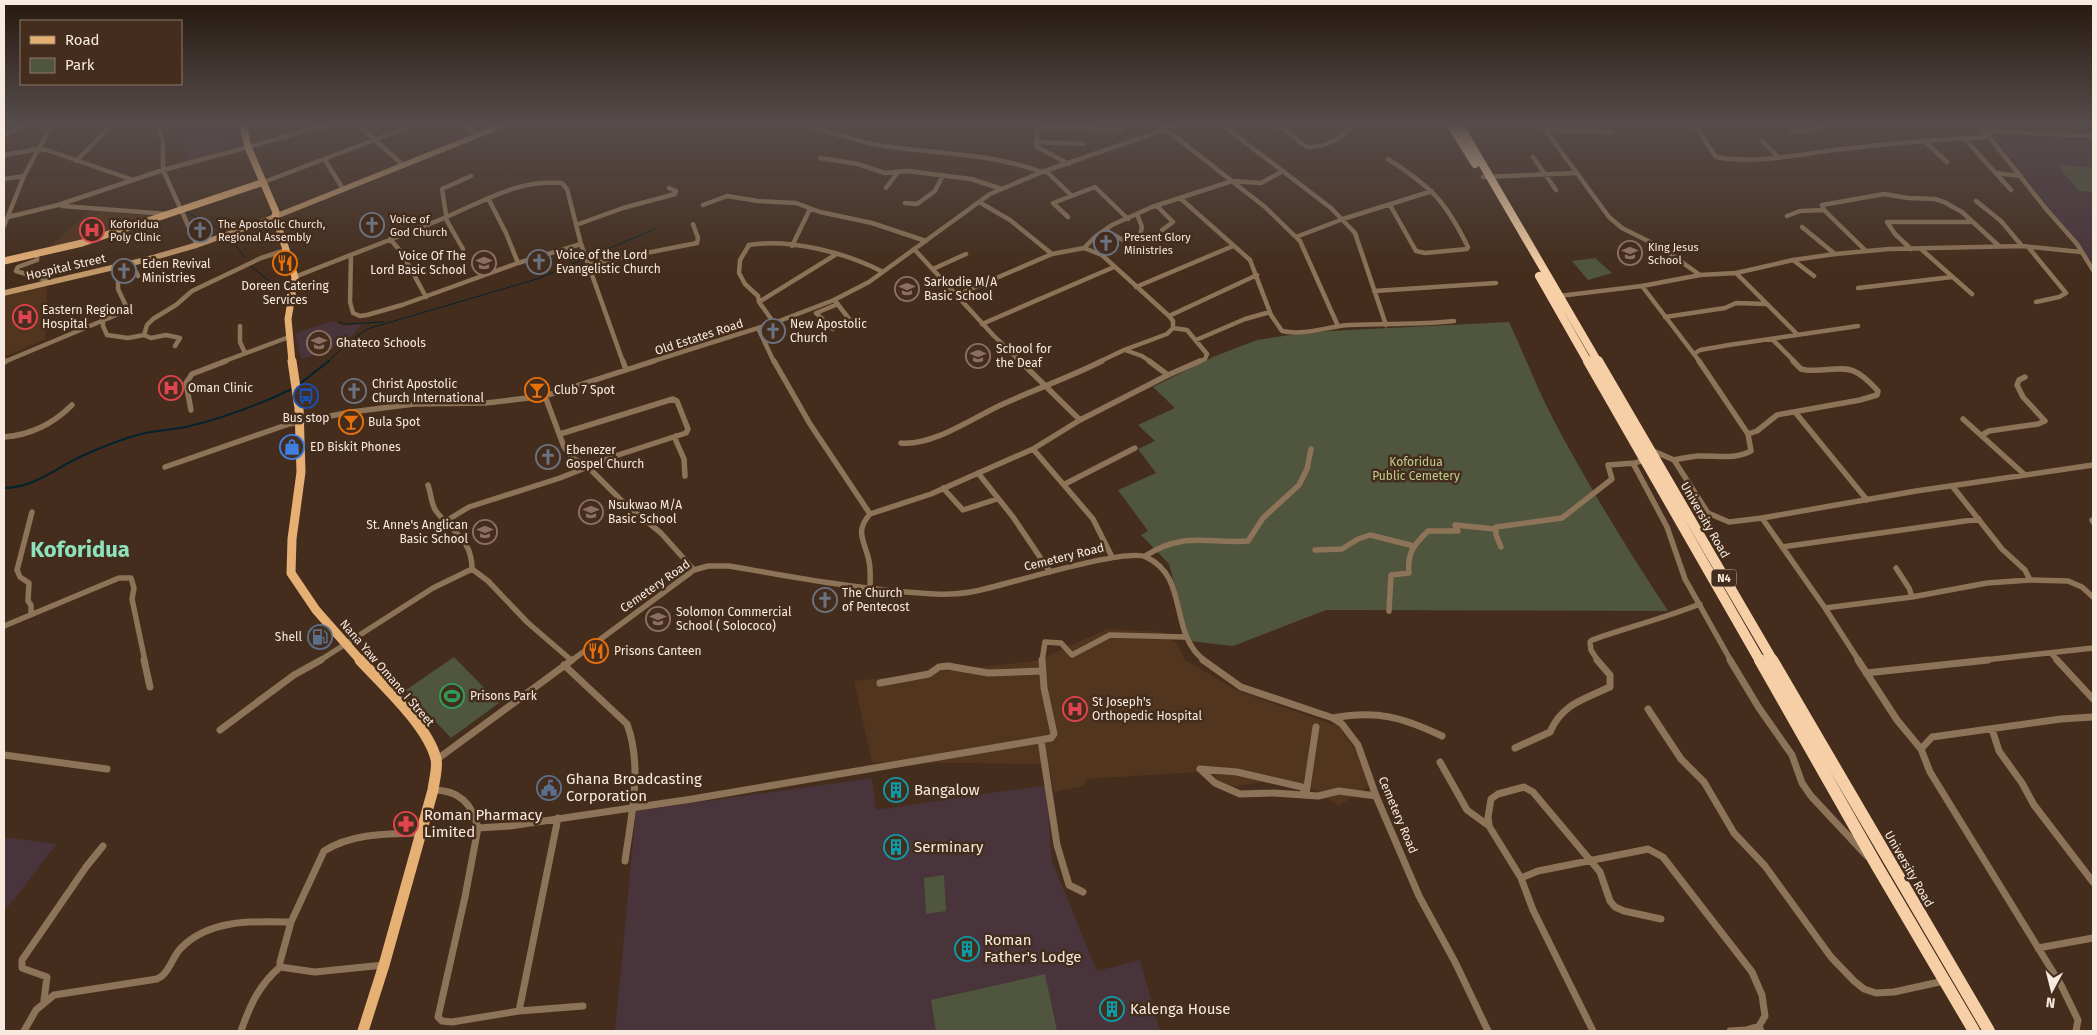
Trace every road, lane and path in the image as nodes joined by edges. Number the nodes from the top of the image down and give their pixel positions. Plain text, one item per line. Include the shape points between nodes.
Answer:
1 (26, 172) edge
2 (110, 172) edge
3 (156, 172) edge
4 (164, 172) edge
5 (258, 172) edge
6 (289, 172) edge
7 (332, 172) edge
8 (382, 172) edge
9 (898, 172) edge
10 (903, 172) edge
11 (1044, 172) joint
12 (1221, 172) edge
13 (1282, 172) edge
14 (1286, 172) edge
15 (1406, 172) edge
16 (1483, 172) edge
17 (1484, 172) edge
18 (2017, 172) edge
19 (1543, 173) junction
20 (1575, 173) joint
21 (1996, 174) joint
22 (943, 175) junction
23 (24, 176) junction
24 (471, 176) dead end
25 (2020, 176) junction
26 (1486, 177) junction
27 (4, 179) edge
28 (133, 180) junction
29 (1232, 181) junction
30 (262, 182) junction
31 (343, 188) junction
32 (669, 188) dead end
33 (886, 188) dead end
34 (1002, 189) junction
35 (1556, 190) dead end
36 (2011, 190) dead end
37 (1432, 191) junction
38 (1070, 194) junction
39 (488, 198) junction
40 (1180, 198) junction
41 (1976, 201) dead end
42 (979, 202) junction
43 (905, 203) dead end
44 (1390, 205) junction
45 (58, 206) junction
46 (703, 206) dead end
47 (1157, 206) junction
48 (810, 209) junction
49 (1824, 210) junction
50 (182, 211) junction
51 (172, 214) junction
52 (1137, 214) junction
53 (275, 216) junction
54 (1787, 216) dead end
55 (8, 217) junction
56 (1068, 217) dead end
57 (444, 218) junction
58 (1128, 218) junction
59 (1343, 219) junction
60 (1973, 222) junction
61 (693, 224) dead end
62 (576, 225) junction
63 (4, 226) edge
64 (1802, 227) dead end
65 (1105, 230) junction
66 (1162, 230) dead end
67 (1296, 237) junction
68 (390, 239) junction
69 (926, 241) junction
70 (581, 244) junction
71 (197, 245) junction
72 (792, 246) junction
73 (1233, 246) junction
74 (1999, 246) junction
75 (2022, 246) junction
76 (1084, 248) junction
77 (2029, 248) junction
78 (463, 249) dead end
79 (914, 249) junction
80 (1911, 249) junction
81 (1921, 249) junction
82 (286, 250) junction
83 (1866, 251) junction
84 (2081, 252) junction
85 (38, 253) junction
86 (966, 254) dead end
87 (1052, 254) junction
88 (1836, 254) junction
89 (351, 255) junction
90 (835, 255) junction
91 (588, 260) junction
92 (1793, 260) junction
93 (4, 261) edge
94 (518, 263) junction
95 (132, 264) junction
96 (118, 267) junction
97 (1114, 267) junction
98 (933, 269) junction
99 (2093, 270) edge
100 (882, 272) junction
101 (1736, 273) junction
102 (1257, 275) junction
103 (1700, 275) junction
104 (138, 276) dead end
105 (295, 276) junction
106 (1814, 276) dead end
107 (1952, 277) junction
108 (53, 282) junction
109 (1496, 284) dead end
110 (1642, 286) junction
111 (1136, 287) junction
112 (1858, 288) dead end
113 (1374, 291) junction
114 (4, 292) edge
115 (1972, 294) dead end
116 (957, 295) junction
117 (1559, 296) junction
118 (426, 297) junction
119 (759, 302) junction
120 (836, 302) junction
121 (2036, 302) dead end
122 (1766, 304) junction
123 (1270, 312) junction
124 (1169, 316) junction
125 (1665, 317) junction
126 (103, 320) junction
127 (1454, 321) dead end
128 (774, 323) junction
129 (853, 324) dead end
130 (982, 324) junction
131 (1386, 325) junction
132 (240, 326) dead end
133 (1338, 326) junction
134 (1858, 326) dead end
135 (758, 328) junction
136 (1174, 328) junction
137 (833, 329) dead end
138 (1796, 334) junction
139 (144, 335) junction
140 (289, 337) junction
141 (1772, 339) junction
142 (1196, 340) junction
143 (175, 346) dead end
144 (1124, 350) junction
145 (245, 353) junction
146 (1694, 354) junction
147 (4, 362) edge
148 (626, 370) junction
149 (1168, 375) junction
150 (2025, 377) dead end
151 (1045, 386) junction
152 (545, 396) junction
153 (72, 405) dead end
154 (191, 410) dead end
155 (1795, 412) junction
156 (1963, 419) dead end
157 (1080, 420) junction
158 (300, 422) junction
159 (560, 434) junction
160 (1748, 434) junction
161 (1982, 435) junction
162 (676, 436) junction
163 (4, 437) edge
164 (901, 443) dead end
165 (1134, 448) dead end
166 (1033, 449) junction
167 (1311, 449) dead end
168 (1651, 450) junction
169 (1644, 460) junction
170 (1674, 460) junction
171 (1634, 465) junction
172 (2093, 465) edge
173 (165, 467) dead end
174 (589, 468) junction
175 (978, 473) junction
176 (2025, 474) junction
177 (685, 476) dead end
178 (1065, 484) junction
179 (428, 485) dead end
180 (1953, 487) junction
181 (943, 488) junction
182 (997, 499) junction
183 (1868, 500) junction
184 (32, 512) dead end
185 (870, 514) junction
186 (1762, 518) junction
187 (1979, 519) junction
188 (446, 521) junction
189 (1495, 528) junction
190 (1414, 546) junction
191 (1501, 547) dead end
192 (1782, 547) junction
193 (1315, 550) dead end
194 (1145, 556) junction
195 (1112, 557) junction
196 (1896, 568) dead end
197 (472, 569) junction
198 (694, 570) junction
199 (1050, 572) junction
200 (2030, 580) junction
201 (870, 589) junction
202 (1912, 597) junction
203 (2093, 597) edge
204 (1700, 604) junction
205 (1825, 608) junction
206 (1389, 611) dead end
207 (31, 614) junction
208 (4, 626) edge
209 (1185, 637) junction
210 (346, 644) junction
211 (2093, 648) edge
212 (2051, 653) junction
213 (571, 660) junction
214 (564, 665) junction
215 (1043, 671) junction
216 (1866, 673) junction
217 (880, 683) dead end
218 (150, 688) dead end
219 (2093, 699) edge
220 (1648, 709) dead end
221 (2093, 717) edge
222 (1332, 718) junction
223 (1316, 727) dead end
224 (1992, 729) junction
225 (220, 730) dead end
226 (1442, 736) dead end
227 (1041, 740) junction
228 (1515, 748) dead end
229 (1921, 749) junction
230 (4, 755) edge
231 (436, 760) junction
232 (1440, 762) dead end
233 (107, 769) dead end
234 (433, 790) junction
235 (1306, 794) junction
236 (1376, 796) junction
237 (633, 807) junction
238 (558, 818) junction
239 (1489, 826) junction
240 (478, 828) junction
241 (420, 833) junction
242 (104, 846) dead end
243 (625, 861) dead end
244 (1589, 862) junction
245 (1877, 866) junction
246 (1521, 878) junction
247 (2093, 882) edge
248 (1083, 892) dead end
249 (1661, 919) dead end
250 (291, 922) junction
251 (2093, 938) edge
252 (2038, 948) junction
253 (384, 965) junction
254 (280, 968) junction
255 (1944, 981) junction
256 (44, 1000) junction
257 (583, 1006) dead end
258 (519, 1011) junction
259 (1760, 1029) edge
260 (24, 1031) edge
261 (241, 1031) edge
262 (363, 1031) edge
263 (1488, 1031) edge
264 (1593, 1031) edge
265 (1730, 1031) edge
266 (1974, 1031) edge
267 (1989, 1031) edge
268 (2077, 1031) edge

1 - 23 street
2 - 28 street
3 - 28 street
4 - 50 street
5 - 30 main road
6 - 30 street
7 - 31 street
8 - 31 street, Hospital Street
9 - 33 street
10 - 22 street
11 - 34 street, Old Estates Road
11 - 38 street
12 - 29 street
13 - 29 street via 1261,183
14 - 59 street
15 - 37 street
16 - 26 highway, University Road / N4
17 - 26 highway, University Road / N4
18 - 25 street
19 - 20 street
19 - 26 street
19 - 35 street
20 - 103 street via 1604,211 1622,228 1662,248
21 - 25 street
21 - 36 street
22 - 34 street via 985,182
22 - 43 street via 935,190 917,204
23 - 27 street
23 - 55 street
24 - 57 street via 442,189
25 - 84 street
26 - 117 highway, University Road / N4
26 - 169 highway, University Road / N4
28 - 45 street
29 - 40 street
29 - 67 street
30 - 50 main road
30 - 53 main road via 271,213
31 - 53 street, Hospital Street
32 - 62 street via 676,191 675,194
34 - 42 street, Old Estates Road
37 - 44 street
37 - 44 street via 1446,207 1467,249 1425,254 1416,250
38 - 56 street via 1053,203
38 - 58 street via 1095,187
39 - 57 street
39 - 62 street via 546,181 562,183 567,189
39 - 94 street
40 - 47 street
40 - 73 street
41 - 75 street
42 - 69 street, Old Estates Road
42 - 87 street via 1010,220
44 - 59 street
45 - 51 street
45 - 55 street
46 - 48 street via 727,196 796,203
47 - 52 street
47 - 66 street via 1173,222
48 - 69 street via 872,223
48 - 72 street
49 - 54 street via 1799,211
49 - 60 street via 1822,205 1825,204 1883,194 1939,200 1954,206
49 - 83 street
50 - 51 main road
50 - 71 street
51 - 85 main road via 82,243
52 - 58 street
52 - 65 street via 1143,224 1140,235 1123,240
53 - 71 street, Hospital Street
53 - 82 main road
55 - 63 street
57 - 68 street
57 - 78 street
58 - 65 street
59 - 67 street
59 - 113 street via 1355,234
60 - 74 street
60 - 80 street via 1887,222
61 - 91 street via 697,243
62 - 70 street
64 - 88 street
65 - 76 street
67 - 133 street
68 - 89 street
68 - 118 street
69 - 79 street, Old Estates Road
70 - 91 street
70 - 94 street
71 - 95 street, Hospital Street
72 - 90 street
72 - 119 street via 756,243 749,245 743,254 737,273 758,296
73 - 102 street via 1250,260
73 - 111 street
74 - 75 street
74 - 81 street
75 - 77 street
76 - 87 street
76 - 97 street via 1102,254
77 - 84 street
77 - 121 street via 2066,293
79 - 98 street
79 - 100 street, Old Estates Road
80 - 81 street
80 - 83 street
81 - 107 street
82 - 105 main road
82 - 139 street via 261,258 192,291 152,319
83 - 88 street
84 - 99 street
85 - 93 main road
85 - 108 street via 38,260 18,267 16,271
86 - 98 street
87 - 116 street
88 - 92 street
89 - 105 street
89 - 118 street via 350,302 353,313 360,316 371,314
90 - 100 street via 867,263
90 - 119 street
91 - 148 street
92 - 101 street
92 - 106 street
94 - 118 street
95 - 96 street, Hospital Street
95 - 104 street
96 - 108 street, Hospital Street
96 - 126 street via 118,290 128,310
97 - 111 street
97 - 130 street
98 - 116 street
100 - 120 street, Old Estates Road
101 - 103 street
101 - 122 street
102 - 123 street
102 - 124 street
103 - 110 street
105 - 140 main road via 288,319
107 - 112 street
107 - 115 street
108 - 114 street, Hospital Street
109 - 113 street
110 - 117 street
110 - 125 street
111 - 124 street
113 - 131 street
116 - 130 street
117 - 168 highway, University Road / N4
119 - 128 street
120 - 128 street, Old Estates Road
120 - 129 street
120 - 137 street via 816,312
122 - 125 street via 1736,303 1725,308
122 - 138 street
123 - 133 street via 1282,331
123 - 142 street via 1245,318
124 - 136 street
125 - 146 street
126 - 139 street via 107,335 128,338
126 - 147 street
127 - 131 street
128 - 135 street, Old Estates Road
130 - 151 street
131 - 133 street
132 - 145 street via 240,342
134 - 138 street
135 - 148 street, Old Estates Road
135 - 185 street via 799,409
136 - 142 street via 1187,330
136 - 144 street via 1167,334
138 - 141 street
139 - 143 street via 149,338 166,335 180,338
140 - 145 street
140 - 158 main road, Nana Yaw Omane I Street
141 - 146 street via 1700,350
141 - 155 street via 1801,369 1852,368 1878,390 1873,397
142 - 149 street via 1207,357
144 - 149 street via 1142,356
144 - 151 street
145 - 154 street via 188,377 186,383
146 - 160 street
148 - 152 street, Old Estates Road
149 - 157 street
150 - 161 street via 2017,385 2020,392 2045,421
151 - 157 street
151 - 164 street via 937,436 913,444
152 - 158 street, Old Estates Road via 486,403 381,407
152 - 159 street
153 - 163 street via 48,425
155 - 160 street via 1768,419 1758,432
155 - 183 street
156 - 161 street
157 - 166 street
158 - 173 street, Old Estates Road via 244,438
158 - 210 main road, Nana Yaw Omane I Street via 301,472 291,573 316,610
159 - 162 street via 676,399 688,429
159 - 174 street via 564,447 573,458
160 - 170 street via 1751,451 1745,454
161 - 176 street
162 - 174 street
162 - 177 street via 684,458
165 - 178 street
166 - 175 street
166 - 178 street
167 - 194 street via 1306,474 1287,499 1262,519 1248,541 1200,539 1176,542 1159,546
168 - 170 street
168 - 267 highway, University Road / N4
169 - 171 street
169 - 245 highway, University Road / N4
170 - 186 street via 1708,513 1729,522
171 - 189 street via 1620,462 1608,465 1612,479 1562,518
171 - 204 street via 1658,506 1685,579
172 - 176 street
174 - 188 street via 469,507
174 - 198 street via 661,533
175 - 181 street
175 - 182 street
176 - 180 street
178 - 195 street via 1093,519
179 - 188 street via 434,509
180 - 183 street
180 - 187 street
181 - 182 street via 963,510
181 - 185 street
182 - 199 street
183 - 186 street
184 - 207 street via 17,570 29,583
185 - 201 street via 864,519 860,536 869,561
186 - 192 street
187 - 192 street
187 - 200 street via 2002,549 2026,570
188 - 197 street via 468,544
189 - 190 street via 1456,525 1458,531 1428,532
189 - 191 street
190 - 193 street via 1370,535 1342,549
190 - 206 street via 1410,553 1409,573 1391,575
192 - 205 street
194 - 195 street, Cemetery Road
194 - 209 street, Cemetery Road via 1168,575
195 - 199 street, Cemetery Road
196 - 202 street
197 - 210 street via 434,588
197 - 213 street
198 - 201 street, Cemetery Road via 729,566
198 - 213 street, Cemetery Road
199 - 201 street, Cemetery Road via 949,595
200 - 202 street via 1987,583
200 - 203 street via 2068,581
202 - 205 street
204 - 228 street via 1592,640 1591,654 1609,672 1612,679 1610,687 1574,703 1556,718 1550,732
204 - 245 street via 1759,708 1792,755 1811,796
205 - 216 street
207 - 208 street
207 - 218 street via 119,578 131,578 134,588 132,599
209 - 215 street via 1110,635 1072,655 1061,643 1045,642
209 - 222 street, Cemetery Road via 1194,653 1241,687
210 - 225 street via 294,675
210 - 231 main road, Nana Yaw Omane I Street via 416,722
211 - 212 street
212 - 216 street
212 - 219 street
213 - 214 street, Cemetery Road
214 - 231 street, Cemetery Road
214 - 237 street via 630,729 634,737
215 - 217 street via 988,673 948,666 939,667 929,674
215 - 227 street via 1054,734
216 - 229 street
220 - 255 street via 1681,759 1704,782 1734,833 1765,866 1831,957 1854,980 1864,989 1876,993
221 - 224 street
222 - 226 street via 1357,713 1392,715
222 - 236 street, Cemetery Road via 1342,724 1358,745
223 - 235 street
224 - 229 street via 1932,737
224 - 247 street via 1998,751 2022,783 2034,807
227 - 237 street
227 - 248 street via 1058,859 1069,886
229 - 252 street via 1930,772
230 - 233 street
231 - 234 main road
232 - 239 street via 1467,810
234 - 240 street via 447,789 468,802
234 - 241 main road
235 - 235 street via 1302,787 1237,772 1200,770 1215,783 1240,794
235 - 236 street via 1318,796 1339,791
236 - 263 street, Cemetery Road via 1419,896
237 - 238 street
237 - 243 street
238 - 240 street
238 - 258 street
239 - 244 street via 1491,799 1498,794 1527,788
239 - 246 street
240 - 258 street via 438,1016 442,1022 452,1022
241 - 250 street via 386,834 331,845 324,851
241 - 253 main road
242 - 256 street via 22,960 22,968 47,977
244 - 246 street via 1538,871
244 - 249 street via 1600,872 1615,908
244 - 259 street via 1648,849 1663,857 1752,972 1762,995 1765,1016
245 - 255 highway, University Road / N4
246 - 264 street via 1533,910
250 - 254 street
250 - 256 street via 219,925 181,947 166,975 157,979 54,995
251 - 252 street
252 - 268 street via 2078,1020
253 - 254 street via 315,972
253 - 262 main road
254 - 261 street via 256,992
255 - 266 highway, University Road / N4
256 - 260 street
257 - 258 street
259 - 265 street

